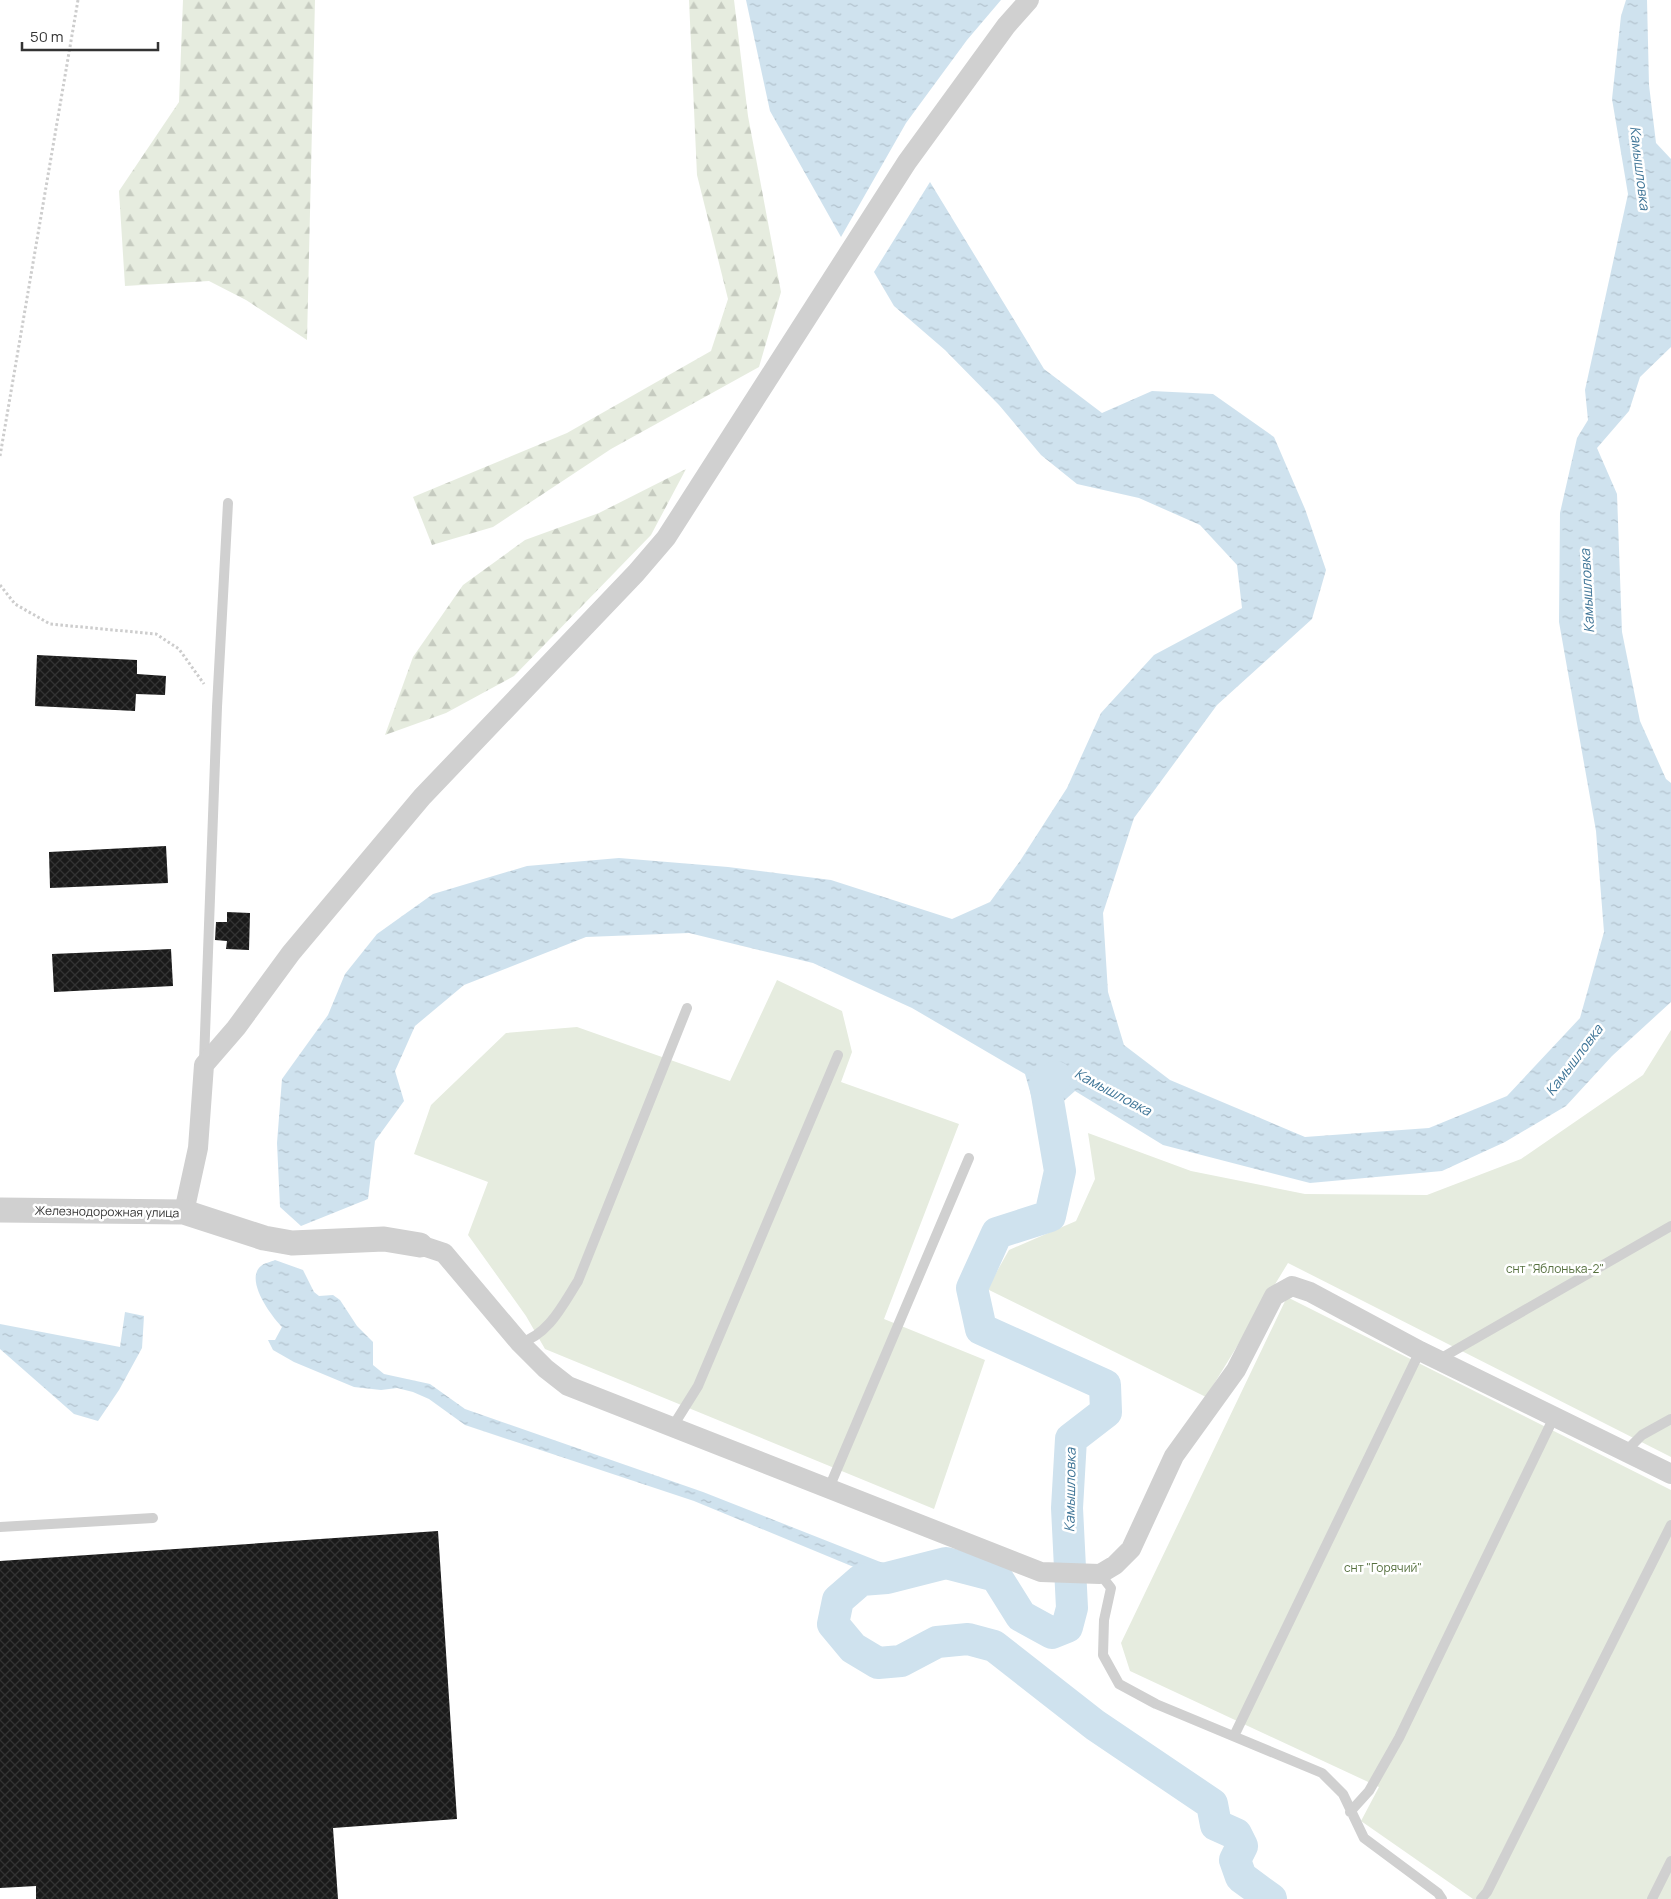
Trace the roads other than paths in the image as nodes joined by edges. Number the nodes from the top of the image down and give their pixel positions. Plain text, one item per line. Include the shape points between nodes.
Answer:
1 (1029, 0) edge
2 (228, 504) dead end
3 (687, 1008) dead end
4 (838, 1055) dead end
5 (204, 1065) junction
6 (969, 1158) dead end
7 (0, 1210) edge
8 (184, 1212) junction
9 (1671, 1226) edge
10 (420, 1245) joint
11 (520, 1343) junction
12 (1420, 1351) junction
13 (1438, 1360) junction
14 (1554, 1417) junction
15 (1671, 1419) edge
16 (673, 1426) junction
17 (1626, 1452) junction
18 (1671, 1474) edge
19 (829, 1488) junction
20 (153, 1518) dead end
21 (1671, 1525) edge
22 (0, 1528) edge
23 (1100, 1574) junction
24 (1234, 1736) junction
25 (1350, 1812) junction
26 (1671, 1861) edge
27 (1442, 1899) edge
28 (1481, 1899) edge
29 (1652, 1899) edge

1 - 5 street via 1006,26 907,162 666,538 422,797 291,953 236,1028
2 - 5 lane
3 - 11 lane via 578,1281 556,1317 534,1338
4 - 16 lane via 698,1386
5 - 8 street via 198,1148
6 - 19 lane
7 - 8 street, Железнодорожная улица
8 - 10 street, Железнодорожная улица via 264,1238 292,1243 384,1239
9 - 13 lane
10 - 11 street via 444,1253
11 - 16 street via 568,1386
12 - 13 street
12 - 23 street via 1310,1292 1292,1286 1274,1296 1236,1370 1174,1456 1131,1549
12 - 24 lane
13 - 14 street
14 - 17 street
14 - 25 lane via 1399,1738 1369,1791
15 - 17 lane via 1642,1435
16 - 19 street
17 - 18 street
19 - 23 street via 1041,1572
20 - 22 lane
21 - 28 lane
23 - 24 lane via 1111,1588 1104,1620 1103,1655 1119,1684 1156,1704
24 - 25 lane via 1322,1774 1343,1794
25 - 27 lane via 1364,1838
26 - 29 lane

